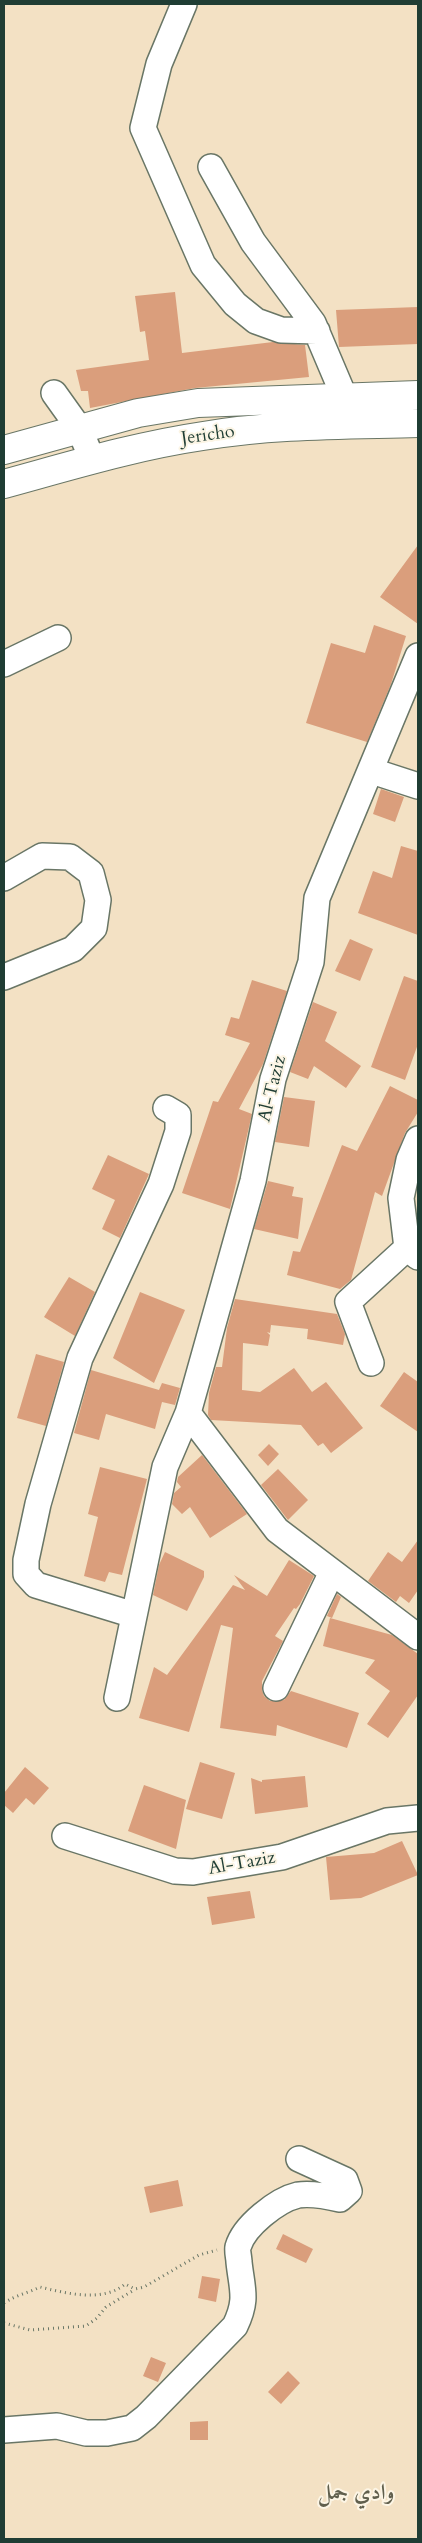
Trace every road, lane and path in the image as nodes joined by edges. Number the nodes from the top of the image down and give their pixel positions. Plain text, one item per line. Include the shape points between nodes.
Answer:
1 (184, 4) edge
2 (211, 167) dead end
3 (317, 331) junction
4 (54, 393) dead end
5 (344, 396) junction
6 (418, 396) edge
7 (418, 423) edge
8 (79, 428) junction
9 (4, 450) edge
10 (92, 459) junction
11 (4, 484) edge
12 (58, 638) dead end
13 (418, 656) edge
14 (4, 664) edge
15 (372, 771) junction
16 (418, 786) edge
17 (4, 878) edge
18 (4, 977) edge
19 (166, 1108) dead end
20 (418, 1139) edge
21 (413, 1252) edge
22 (371, 1363) dead end
23 (188, 1413) junction
24 (332, 1572) junction
25 (134, 1616) junction
26 (414, 1625) edge
27 (276, 1688) dead end
28 (116, 1698) dead end
29 (418, 1818) edge
30 (65, 1836) dead end
31 (299, 2159) dead end
32 (238, 2247) junction
33 (135, 2289) junction
34 (4, 2302) edge
35 (4, 2323) edge
36 (4, 2430) edge

1 - 3 street via 159,64 144,128 203,265 235,304 256,321 281,330
2 - 3 street via 253,242 314,322
3 - 5 street
4 - 8 street
5 - 6 main road, Jericho
5 - 8 main road, Jericho via 198,403 138,413
7 - 10 main road, Jericho via 251,430 160,443
8 - 9 main road, Jericho
8 - 10 street
10 - 11 main road, Jericho
12 - 14 street
13 - 15 street, Al-Taziz
15 - 16 street
15 - 23 street, Al-Taziz via 317,898 311,962 273,1078 253,1181
17 - 18 street via 42,856 70,858 91,873 98,900 94,928 74,949
19 - 25 street via 178,1115 178,1131 161,1184 80,1358 38,1504 26,1560 26,1574 36,1585
20 - 21 street via 409,1160 401,1198
21 - 22 street via 348,1302
23 - 24 street via 277,1530
23 - 25 street, Al-Taziz via 165,1467
24 - 26 street
24 - 27 street
25 - 28 street, Al-Taziz
29 - 30 street, Al-Taziz via 387,1821 282,1857 193,1872 175,1871
31 - 32 street via 345,2180 348,2191 340,2199 298,2195 266,2210
32 - 33 path via 199,2255
32 - 36 street via 245,2298 235,2326 141,2422 132,2428 107,2434 86,2434 57,2426
33 - 34 path via 125,2284 119,2289 78,2296 40,2287 29,2293 16,2294
33 - 35 path via 106,2307 86,2326 30,2330

